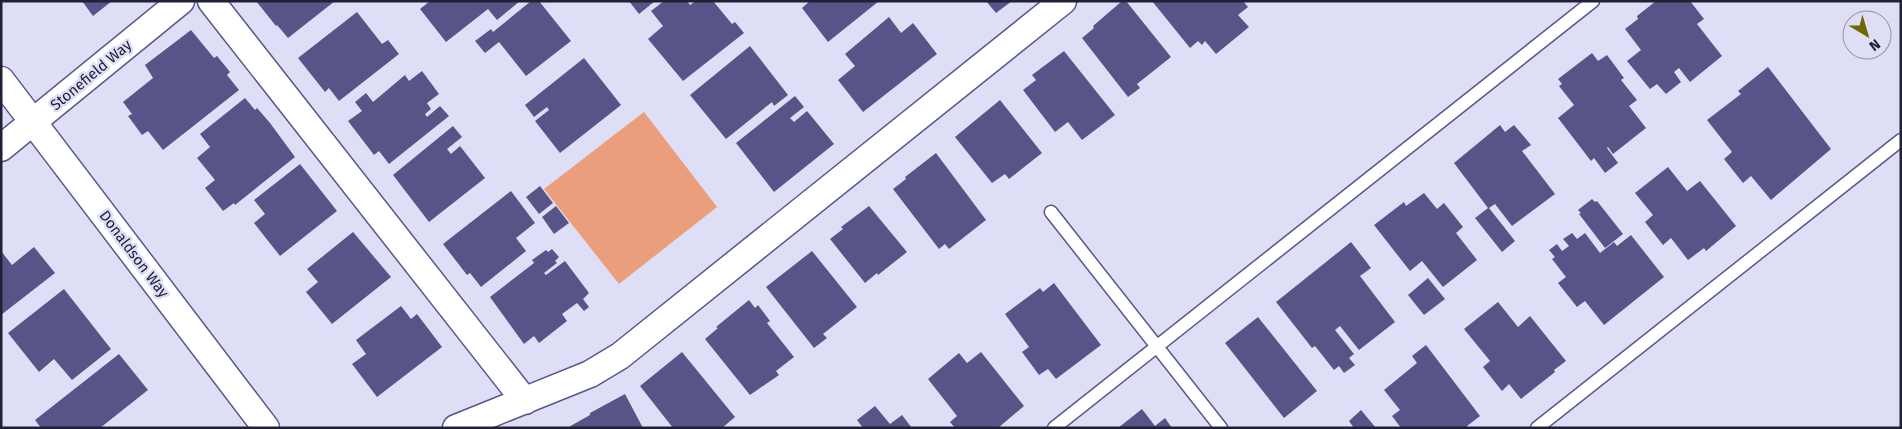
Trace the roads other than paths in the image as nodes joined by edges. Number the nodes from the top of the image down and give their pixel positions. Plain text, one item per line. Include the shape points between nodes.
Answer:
1 (181, 1) edge
2 (211, 1) edge
3 (1063, 1) edge
4 (1593, 1) edge
5 (1, 80) edge
6 (34, 122) junction
7 (1901, 140) edge
8 (1, 148) edge
9 (1051, 212) dead end
10 (1157, 346) junction
11 (525, 401) junction
12 (266, 428) edge
13 (456, 428) edge
14 (1054, 428) edge
15 (1221, 428) edge
16 (1537, 428) edge

1 - 6 street, Stonefield Way
2 - 11 street
3 - 11 street via 620,356 590,374
4 - 10 lane
5 - 6 street, Donaldson Way
6 - 8 street, Stonefield Way
6 - 12 street, Donaldson Way
7 - 16 lane
9 - 10 lane
10 - 14 lane
10 - 15 lane
11 - 13 street

